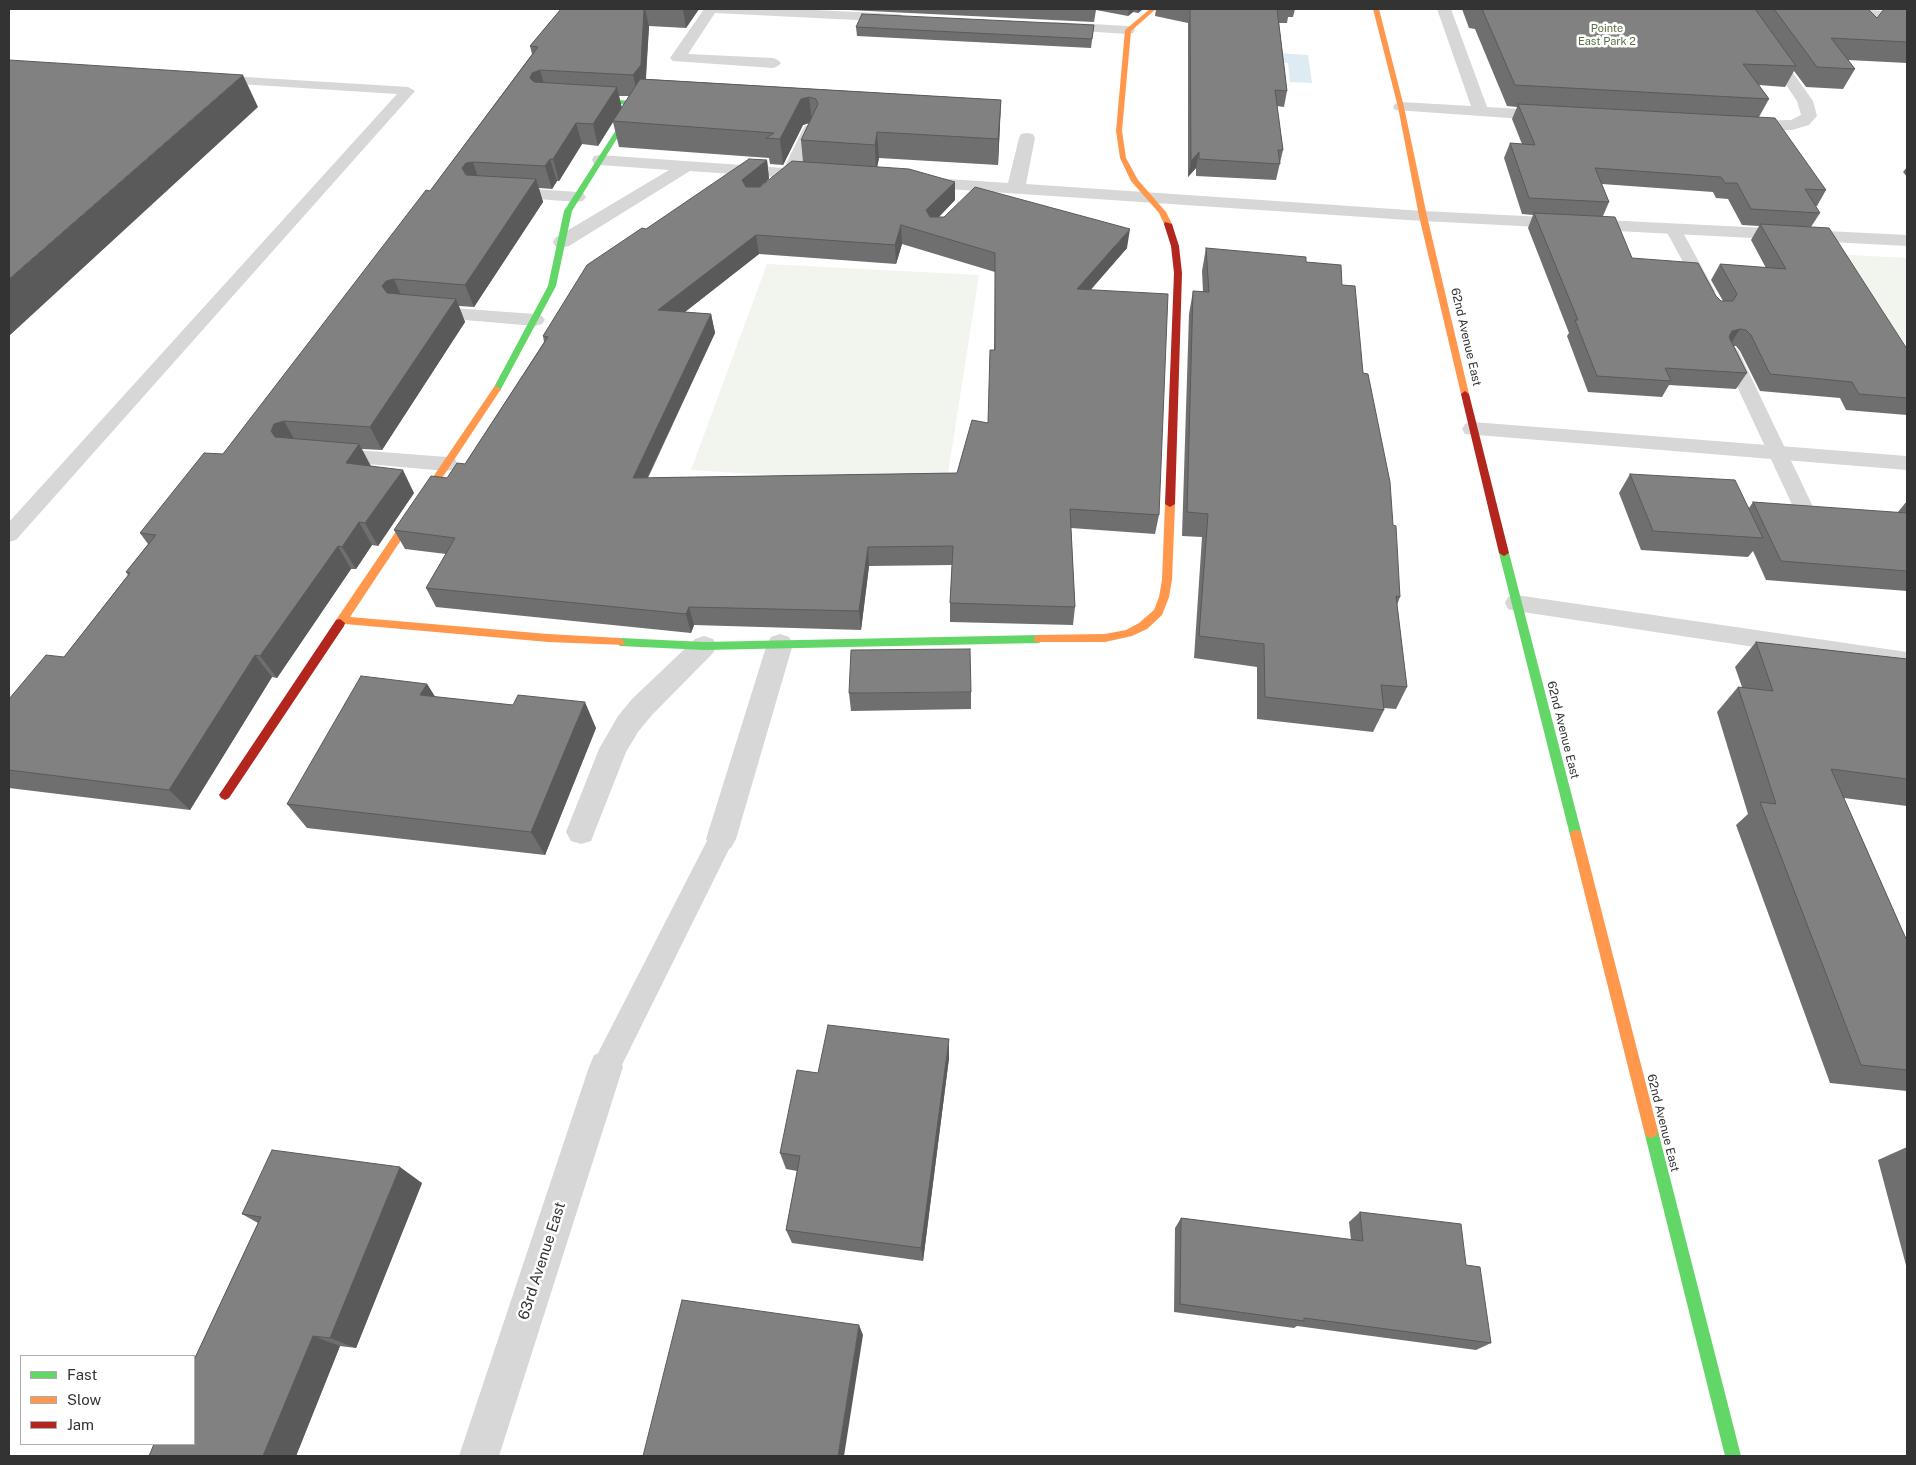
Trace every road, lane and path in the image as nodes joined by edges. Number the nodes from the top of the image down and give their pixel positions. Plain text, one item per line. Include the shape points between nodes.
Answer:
1 (711, 9) edge
2 (1153, 9) edge
3 (1376, 9) edge
4 (1444, 9) edge
5 (1747, 9) edge
6 (1852, 12) edge
7 (1907, 16) edge
8 (910, 19) edge
9 (1039, 26) edge
10 (1128, 30) junction
11 (773, 63) dead end
12 (198, 78) edge
13 (573, 100) edge
14 (1401, 107) junction
15 (1481, 112) junction
16 (1570, 117) edge
17 (1727, 125) edge
18 (811, 129) edge
19 (1027, 138) dead end
20 (600, 160) junction
21 (687, 166) junction
22 (790, 173) junction
23 (829, 176) edge
24 (906, 181) edge
25 (983, 186) junction
26 (1016, 188) junction
27 (490, 191) edge
28 (762, 195) edge
29 (577, 197) junction
30 (1150, 198) junction
31 (963, 205) edge
32 (1422, 216) junction
33 (1673, 229) junction
34 (1907, 241) edge
35 (562, 242) junction
36 (1713, 303) edge
37 (404, 310) edge
38 (535, 320) junction
39 (1730, 352) edge
40 (1473, 428) junction
41 (1778, 453) junction
42 (307, 454) edge
43 (1907, 463) edge
44 (447, 464) junction
45 (1806, 513) edge
46 (9, 535) edge
47 (1516, 603) junction
48 (342, 620) junction
49 (780, 644) junction
50 (704, 646) junction
51 (1907, 661) edge
52 (226, 795) dead end
53 (581, 832) dead end
54 (721, 839) joint
55 (606, 1067) joint
56 (479, 1456) edge
57 (1733, 1456) edge

1 - 8 street
1 - 11 street via 678,58
2 - 10 street
3 - 14 street, 62nd Avenue East
4 - 15 street
5 - 17 street via 1748,19 1805,102 1809,116 1804,122 1786,126
6 - 7 street
9 - 10 street
10 - 30 street via 1120,144 1135,181
12 - 46 lane via 408,91
13 - 20 street via 636,103
14 - 15 street
14 - 32 street, 62nd Avenue East
15 - 16 street
18 - 22 street
19 - 26 street
20 - 21 street
20 - 29 street
21 - 22 street
21 - 35 street
22 - 23 street
22 - 28 street
24 - 25 street
25 - 26 street
25 - 31 street
26 - 30 street
27 - 29 street
29 - 35 street via 568,212
30 - 32 street
30 - 49 street via 1169,226 1178,273 1167,580 1158,612 1143,626 1105,638
32 - 33 street
32 - 40 street, 62nd Avenue East
33 - 34 street
33 - 36 lane
35 - 38 street via 552,286
37 - 38 street
38 - 44 street via 504,379
39 - 41 lane
40 - 41 street
40 - 47 street, 62nd Avenue East
41 - 43 street
41 - 45 lane
42 - 44 street
44 - 48 street
47 - 51 lane
47 - 57 street, 62nd Avenue East
48 - 50 street via 548,638
48 - 52 street
49 - 50 street
49 - 54 street
50 - 53 street via 628,724 612,749
54 - 55 lane
55 - 56 street, 63rd Avenue East

